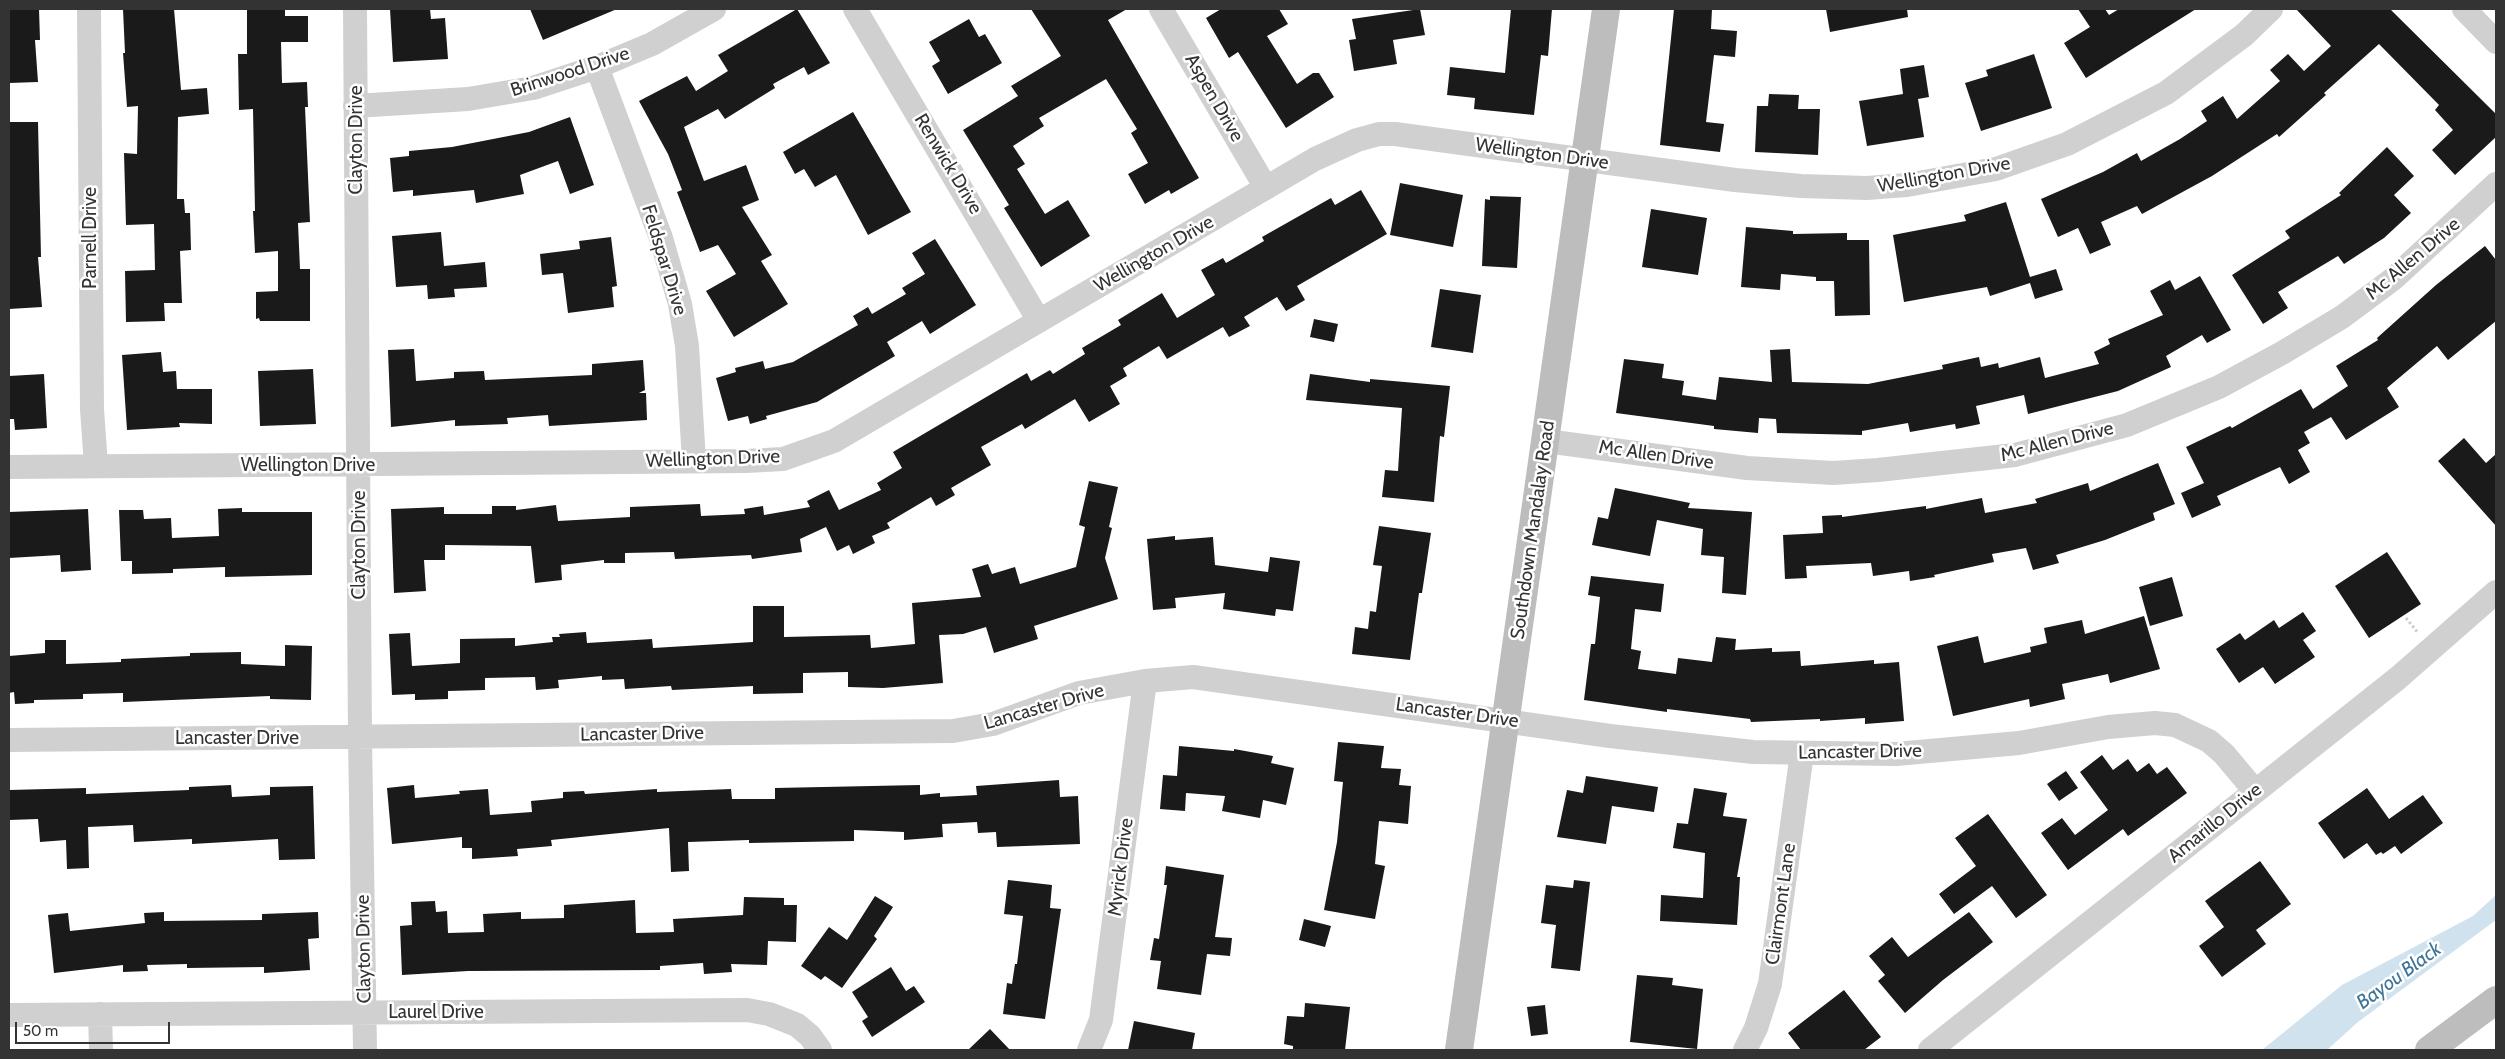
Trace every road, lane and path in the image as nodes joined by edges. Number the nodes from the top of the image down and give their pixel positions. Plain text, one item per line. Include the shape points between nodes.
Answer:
1 (88, 9) edge
2 (355, 9) edge
3 (714, 9) edge
4 (855, 9) edge
5 (1161, 9) edge
6 (1606, 9) edge
7 (2271, 9) edge
8 (2464, 9) edge
9 (2496, 42) edge
10 (597, 67) junction
11 (356, 106) junction
12 (1585, 160) junction
13 (2496, 184) edge
14 (1266, 188) junction
15 (1039, 321) junction
16 (1546, 441) junction
17 (694, 461) junction
18 (358, 464) junction
19 (96, 466) junction
20 (9, 467) edge
21 (2496, 592) edge
22 (1145, 681) junction
23 (1506, 720) junction
24 (360, 738) junction
25 (9, 740) edge
26 (1802, 753) junction
27 (2255, 791) junction
28 (2496, 1000) edge
29 (365, 1012) junction
30 (100, 1014) junction
31 (9, 1015) edge
32 (101, 1050) edge
33 (365, 1050) edge
34 (820, 1050) edge
35 (1089, 1050) edge
36 (1459, 1050) edge
37 (1745, 1050) edge
38 (1930, 1050) edge
39 (2429, 1050) edge

1 - 19 street, Parnell Drive via 92,409
2 - 11 street, Clayton Drive
3 - 10 street, Brinwood Drive via 652,44
4 - 15 street, Renwick Drive
5 - 14 street, Aspen Drive
6 - 12 street, Southdown Mandalay Road
7 - 12 street, Wellington Drive via 2244,35 2166,94 2067,144 1996,169 1907,185 1867,188 1735,180
8 - 9 street
10 - 11 street, Brinwood Drive via 533,88 468,100
10 - 17 street, Feldspar Drive via 660,238 680,304 687,346
11 - 18 street, Clayton Drive
12 - 14 street, Wellington Drive via 1379,134 1357,140 1316,159
12 - 16 street, Southdown Mandalay Road
13 - 16 street, Mc Allen Drive via 2393,279 2342,317 2219,387 2127,425 2015,455 1833,472 1747,468
14 - 15 street, Wellington Drive
15 - 17 street, Wellington Drive via 834,441 783,458
16 - 23 street, Southdown Mandalay Road
17 - 18 street, Wellington Drive
18 - 19 street, Wellington Drive
18 - 24 street, Clayton Drive
19 - 20 street, Wellington Drive
21 - 27 street, Amarillo Drive via 2404,673
22 - 23 street, Lancaster Drive via 1193,678
22 - 24 street, Lancaster Drive via 1079,693 993,724 953,730
22 - 35 street, Myrick Drive via 1100,1020
23 - 26 street, Lancaster Drive via 1610,736 1746,751
23 - 36 street, Southdown Mandalay Road
24 - 25 street, Lancaster Drive
24 - 29 street, Clayton Drive
26 - 27 street, Lancaster Drive via 1906,754 2019,743 2108,727 2155,723 2175,725 2209,742 2224,754
26 - 37 street, Clairmont Lane via 1770,984
27 - 38 street, Amarillo Drive
28 - 39 street
29 - 30 street, Laurel Drive
29 - 33 street, Clayton Drive
29 - 34 street, Laurel Drive via 747,1010 797,1025
30 - 31 street, Laurel Drive
30 - 32 street

